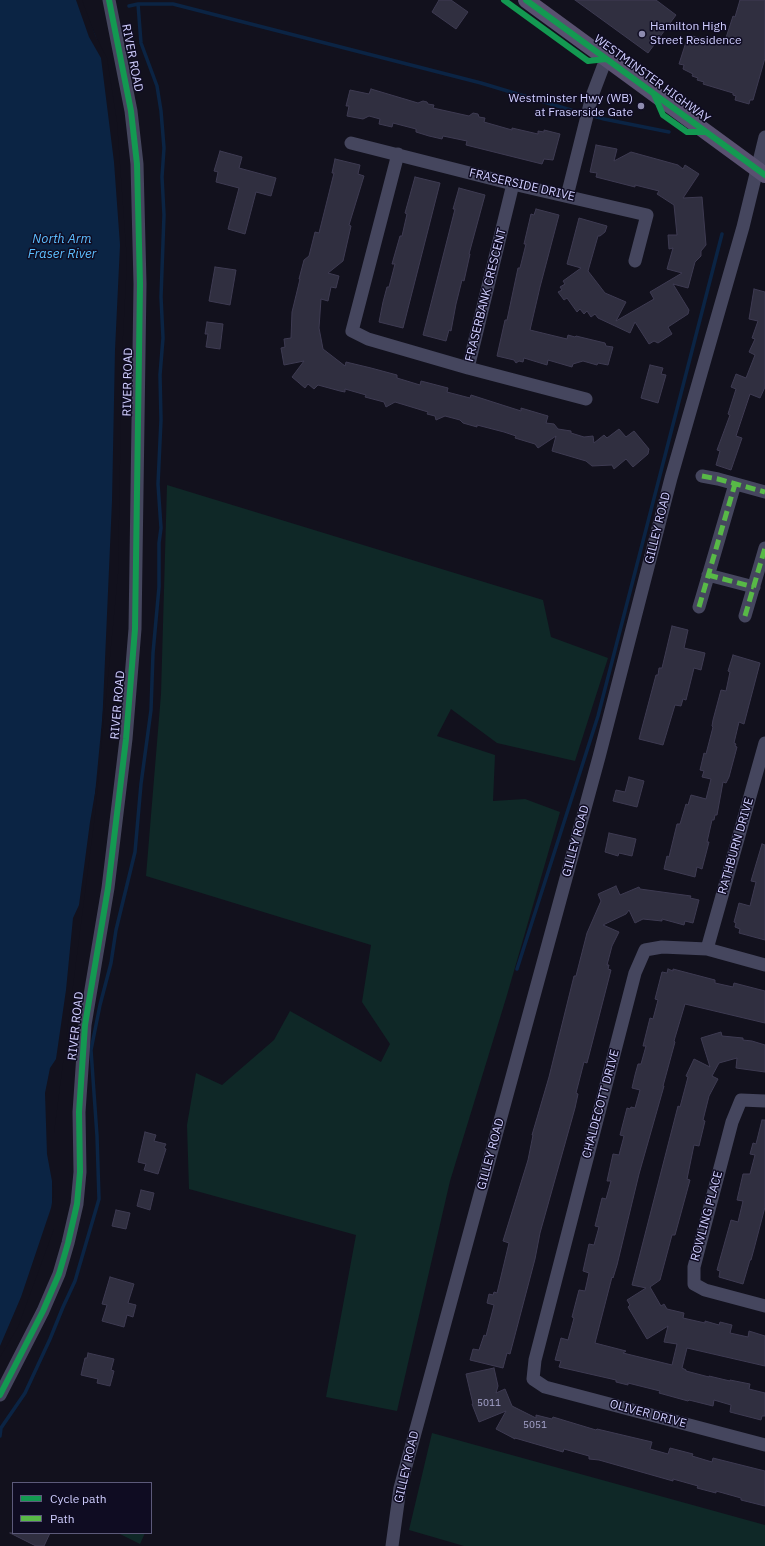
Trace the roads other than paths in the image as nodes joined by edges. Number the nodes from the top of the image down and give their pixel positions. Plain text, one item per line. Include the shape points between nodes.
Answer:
1 (109, 0) edge
2 (526, 0) edge
3 (606, 58) junction
4 (765, 137) edge
5 (351, 142) dead end
6 (398, 154) junction
7 (761, 172) edge
8 (513, 184) junction
9 (567, 196) junction
10 (635, 261) dead end
11 (468, 368) junction
12 (586, 399) dead end
13 (702, 476) dead end
14 (735, 484) junction
15 (765, 492) edge
16 (765, 548) edge
17 (708, 575) junction
18 (754, 587) junction
19 (699, 607) dead end
20 (746, 616) dead end
21 (765, 743) edge
22 (707, 950) junction
23 (765, 965) edge
24 (765, 1100) edge
25 (765, 1306) edge
26 (533, 1379) joint
27 (0, 1396) edge
28 (765, 1445) edge
29 (392, 1546) edge

1 - 27 street, RIVER ROAD via 131,111 137,164 140,284 136,630 108,888 85,1025 79,1112 80,1172 77,1204 58,1274 43,1311
2 - 3 main road, WESTMINSTER HIGHWAY
3 - 7 main road, WESTMINSTER HIGHWAY
3 - 9 street via 592,96
4 - 7 street, GILLEY ROAD
5 - 6 street, FRASERSIDE DRIVE
6 - 8 street, FRASERSIDE DRIVE
6 - 11 street, FRASERBANK CRESCENT via 352,331 368,340
7 - 29 street, GILLEY ROAD via 671,478 597,764 402,1480
8 - 9 street, FRASERSIDE DRIVE
8 - 11 street, FRASERBANK CRESCENT
9 - 10 street, FRASERSIDE DRIVE via 647,215
11 - 12 street
13 - 14 street
14 - 15 street
14 - 17 street
16 - 18 street
17 - 18 street
17 - 19 street
18 - 20 street
21 - 22 street, RATHBURN DRIVE
22 - 23 street, CHALDECOTT DRIVE
22 - 26 street, CHALDECOTT DRIVE via 662,946 645,950 635,973 535,1360
24 - 25 street, ROWLING PLACE via 740,1100 694,1267 694,1284 705,1290
26 - 28 street, OLIVER DRIVE via 545,1387

